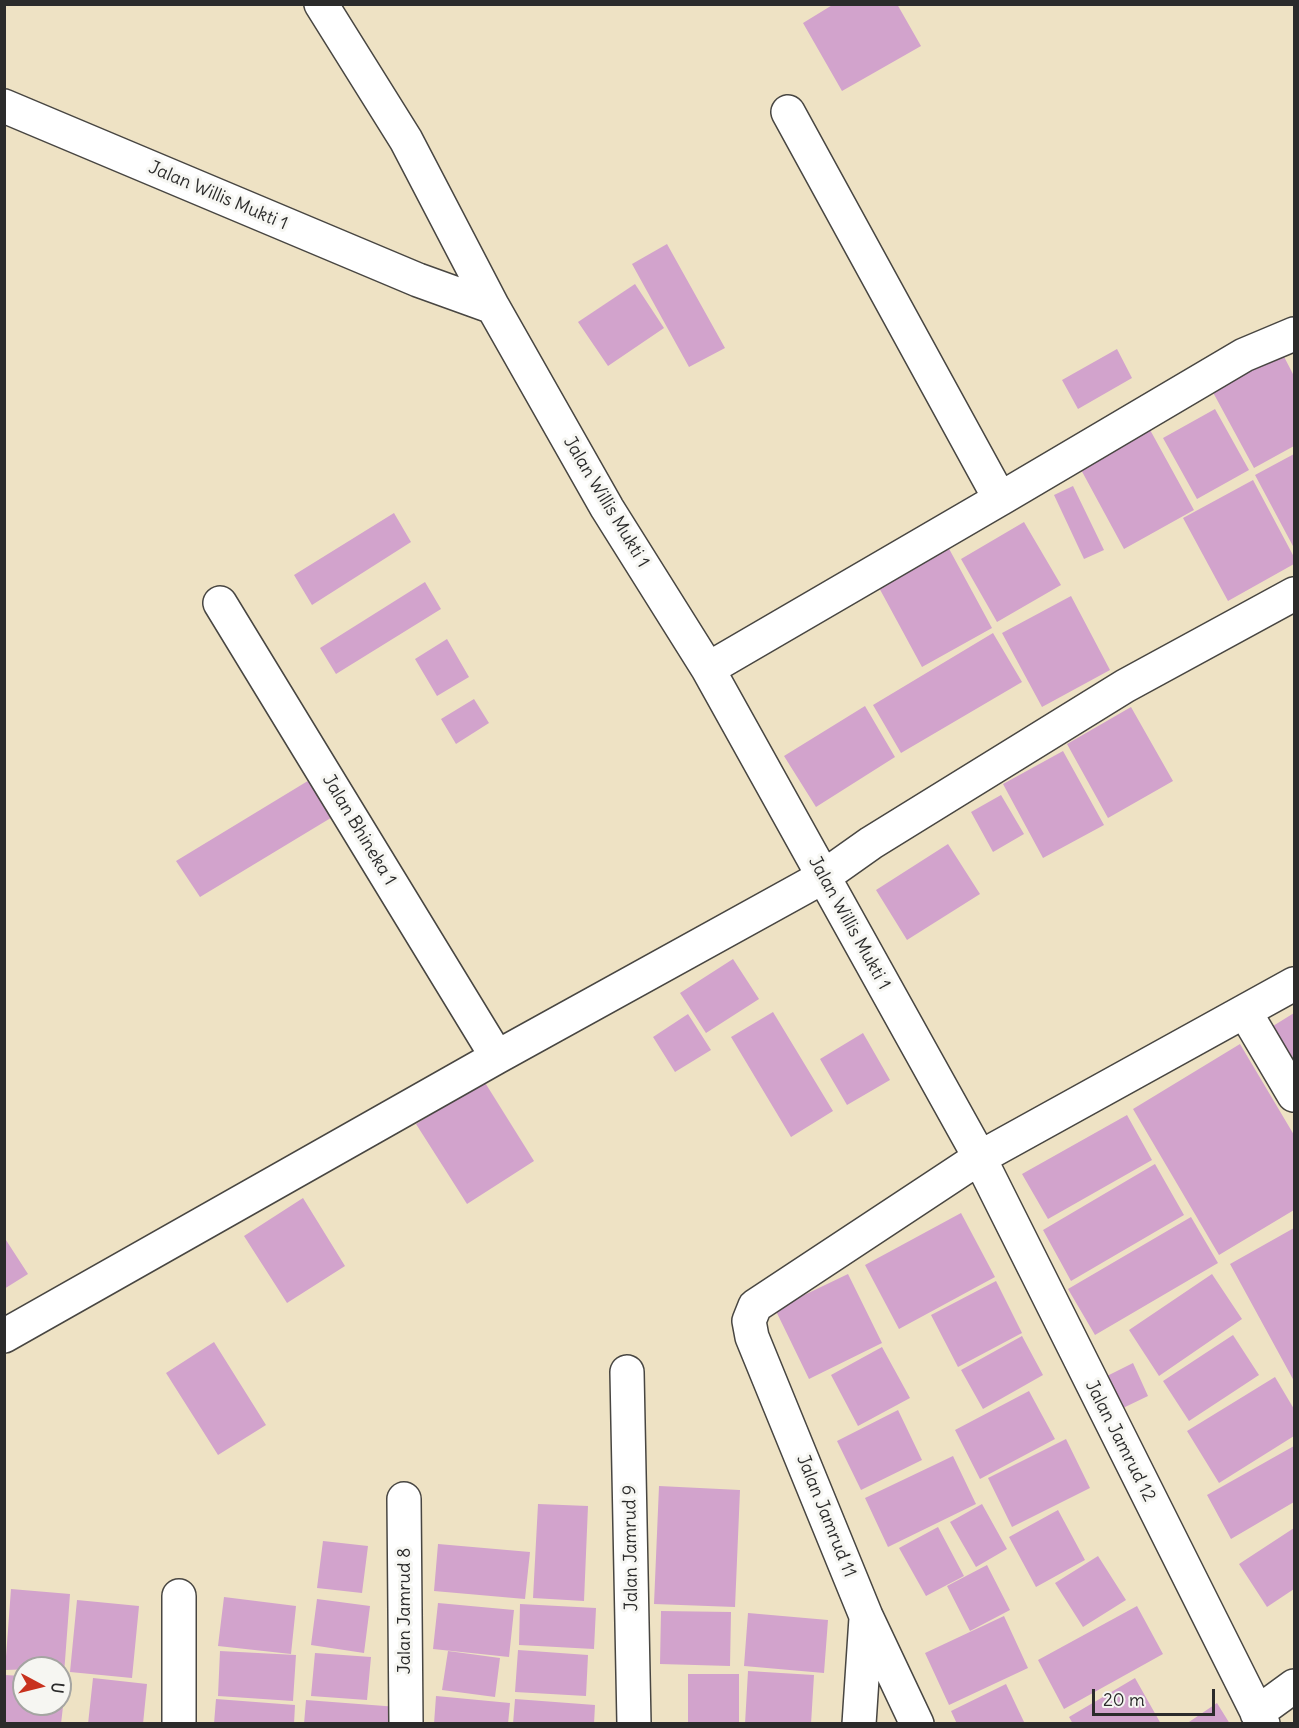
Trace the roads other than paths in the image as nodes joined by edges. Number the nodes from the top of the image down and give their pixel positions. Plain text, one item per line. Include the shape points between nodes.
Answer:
1 (321, 4) edge
2 (4, 106) edge
3 (788, 112) dead end
4 (494, 307) junction
5 (1294, 334) edge
6 (1000, 499) junction
7 (1294, 594) edge
8 (220, 603) dead end
9 (708, 669) junction
10 (823, 877) junction
11 (1294, 984) edge
12 (1245, 1012) junction
13 (497, 1058) junction
14 (1294, 1095) edge
15 (976, 1152) junction
16 (4, 1336) edge
17 (627, 1372) dead end
18 (404, 1499) dead end
19 (179, 1596) dead end
20 (866, 1616) junction
21 (1294, 1686) edge
22 (1260, 1718) edge
23 (178, 1724) edge
24 (406, 1724) edge
25 (634, 1724) edge
26 (859, 1724) edge
27 (916, 1724) edge

1 - 4 street via 405,140
2 - 4 street, Jalan Willis Mukti 1 via 418,280
3 - 6 street
4 - 9 street, Jalan Willis Mukti 1 via 607,508
5 - 6 street via 1244,355
6 - 9 street
7 - 10 street via 1125,686 871,843
8 - 13 street, Jalan Bhineka 1
9 - 10 street, Jalan Willis Mukti 1
10 - 13 street
10 - 15 street, Jalan Willis Mukti 1
11 - 12 street
12 - 14 street
12 - 15 street
13 - 16 street
15 - 20 street, Jalan Jamrud 11 via 755,1306 749,1321 752,1337
15 - 22 street, Jalan Jamrud 12
17 - 25 street, Jalan Jamrud 9
18 - 24 street, Jalan Jamrud 8
19 - 23 street
20 - 26 street
20 - 27 street, Jalan Jamrud 11
21 - 22 street

